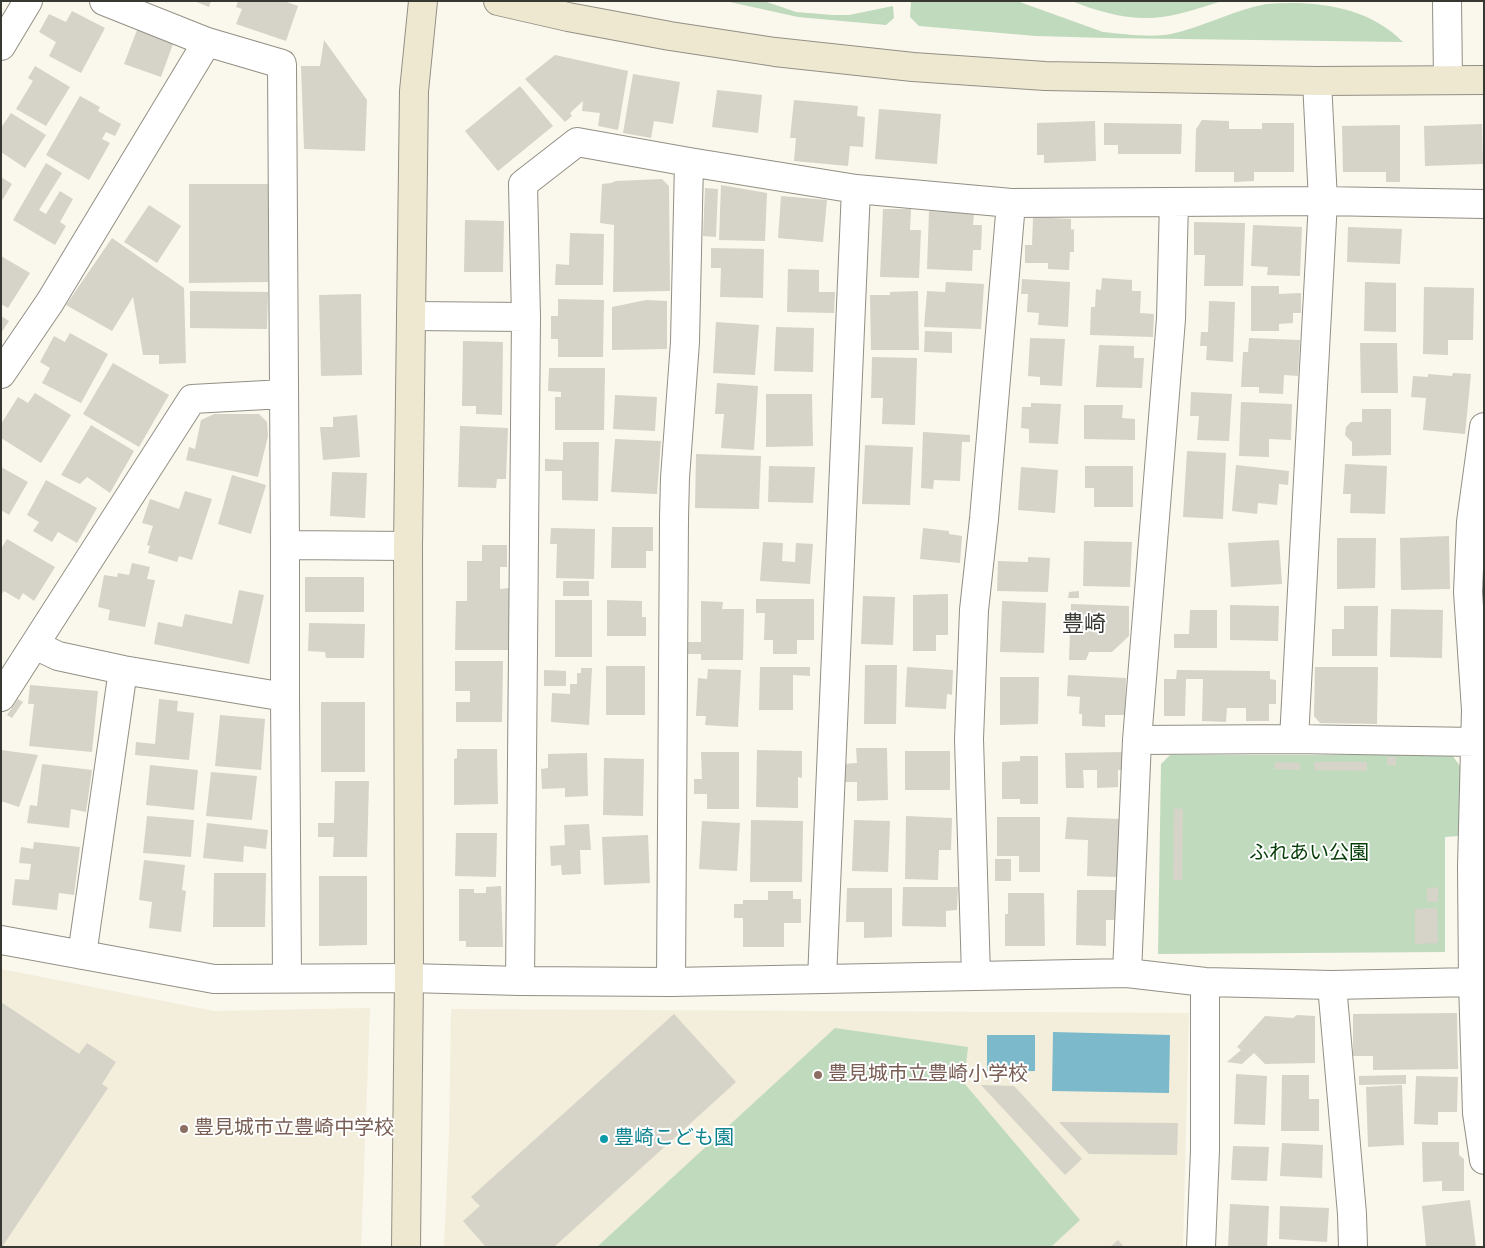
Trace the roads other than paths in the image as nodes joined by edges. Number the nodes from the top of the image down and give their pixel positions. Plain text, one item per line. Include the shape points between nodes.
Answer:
1 (28, 1) edge
2 (104, 1) edge
3 (423, 1) edge
4 (498, 1) edge
5 (1447, 1) edge
6 (206, 42) junction
7 (1, 46) edge
8 (1448, 80) junction
9 (1484, 80) edge
10 (1317, 81) junction
11 (689, 162) junction
12 (856, 189) junction
13 (1323, 201) junction
14 (1174, 202) junction
15 (1011, 203) junction
16 (1484, 204) edge
17 (411, 316) junction
18 (526, 317) junction
19 (1, 374) edge
20 (284, 394) junction
21 (1484, 427) edge
22 (285, 545) junction
23 (408, 546) junction
24 (35, 645) junction
25 (123, 670) junction
26 (285, 696) junction
27 (1, 697) edge
28 (1294, 739) junction
29 (1137, 740) junction
30 (1475, 742) junction
31 (1478, 867) edge
32 (1, 940) edge
33 (82, 955) junction
34 (1127, 972) junction
35 (976, 976) junction
36 (287, 978) junction
37 (409, 978) junction
38 (822, 979) junction
39 (520, 981) junction
40 (671, 982) junction
41 (1205, 982) junction
42 (1473, 982) junction
43 (1332, 985) junction
44 (1484, 1160) edge
45 (406, 1247) edge
46 (1201, 1247) edge
47 (1353, 1247) edge

1 - 7 street
2 - 6 street
3 - 17 street via 414,91
4 - 10 street via 670,36 775,52 913,67 1045,76
5 - 8 street
6 - 19 street via 50,302
6 - 20 street via 282,64
8 - 9 street
8 - 10 street
10 - 13 street
11 - 12 street
11 - 18 street via 577,142 523,184
11 - 40 street via 686,342 674,518
12 - 15 street
12 - 38 street
13 - 14 street
13 - 16 street
13 - 28 street
14 - 15 street
14 - 29 street via 1171,319
15 - 35 street via 974,610 969,739
17 - 18 street
17 - 23 street
18 - 39 street
20 - 22 street
20 - 24 street via 192,398
21 - 30 street via 1471,522 1469,582
22 - 23 street
22 - 26 street
23 - 37 street
24 - 25 street via 58,656
24 - 27 street
25 - 26 street
25 - 33 street
26 - 36 street
28 - 29 street
28 - 30 street
29 - 34 street
30 - 31 street
31 - 42 street
32 - 33 street
33 - 36 street via 214,979
34 - 35 street
34 - 41 street
35 - 38 street
36 - 37 street
37 - 39 street
37 - 45 street
38 - 40 street
39 - 40 street
41 - 43 street
41 - 46 street via 1205,1150
42 - 43 street
42 - 44 street via 1478,1113
43 - 47 street

